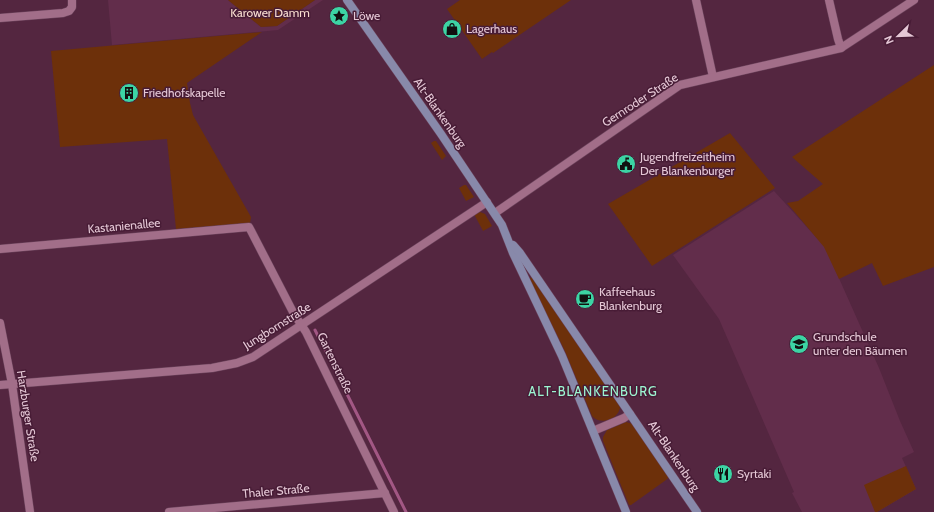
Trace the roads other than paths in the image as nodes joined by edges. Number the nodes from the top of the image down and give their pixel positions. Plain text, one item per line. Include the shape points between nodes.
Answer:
1 (72, 0) edge
2 (347, 0) edge
3 (696, 0) edge
4 (829, 0) edge
5 (914, 0) edge
6 (0, 18) edge
7 (841, 48) junction
8 (713, 77) junction
9 (487, 202) junction
10 (494, 213) junction
11 (249, 227) joint
12 (509, 241) junction
13 (0, 249) edge
14 (0, 323) edge
15 (302, 325) junction
16 (12, 384) junction
17 (0, 385) edge
18 (630, 414) junction
19 (593, 431) junction
20 (385, 493) junction
21 (30, 512) edge
22 (169, 512) edge
23 (394, 512) edge
24 (626, 512) edge
25 (697, 512) edge

1 - 6 street via 72,7 63,13
2 - 9 main road, Alt-Blankenburg
3 - 8 street
4 - 7 street
5 - 7 street
7 - 8 street, Gernroder Straße
8 - 10 street, Gernroder Straße via 680,85
9 - 10 main road, Alt-Blankenburg
9 - 15 street, Jungbornstraße
10 - 12 main road, Alt-Blankenburg
11 - 13 street, Kastanienallee
11 - 15 street, Gartenstraße
12 - 18 main road, Alt-Blankenburg via 520,253
12 - 19 main road, Alt-Blankenburg
14 - 16 street, Harzburger Straße
15 - 16 street, Jungbornstraße via 253,357 237,363 212,368
15 - 20 street, Gartenstraße
16 - 17 street, Jungbornstraße
16 - 21 street, Harzburger Straße
18 - 19 street
18 - 25 main road, Alt-Blankenburg
19 - 24 main road, Alt-Blankenburg
20 - 22 street, Thaler Straße
20 - 23 street, Gartenstraße

